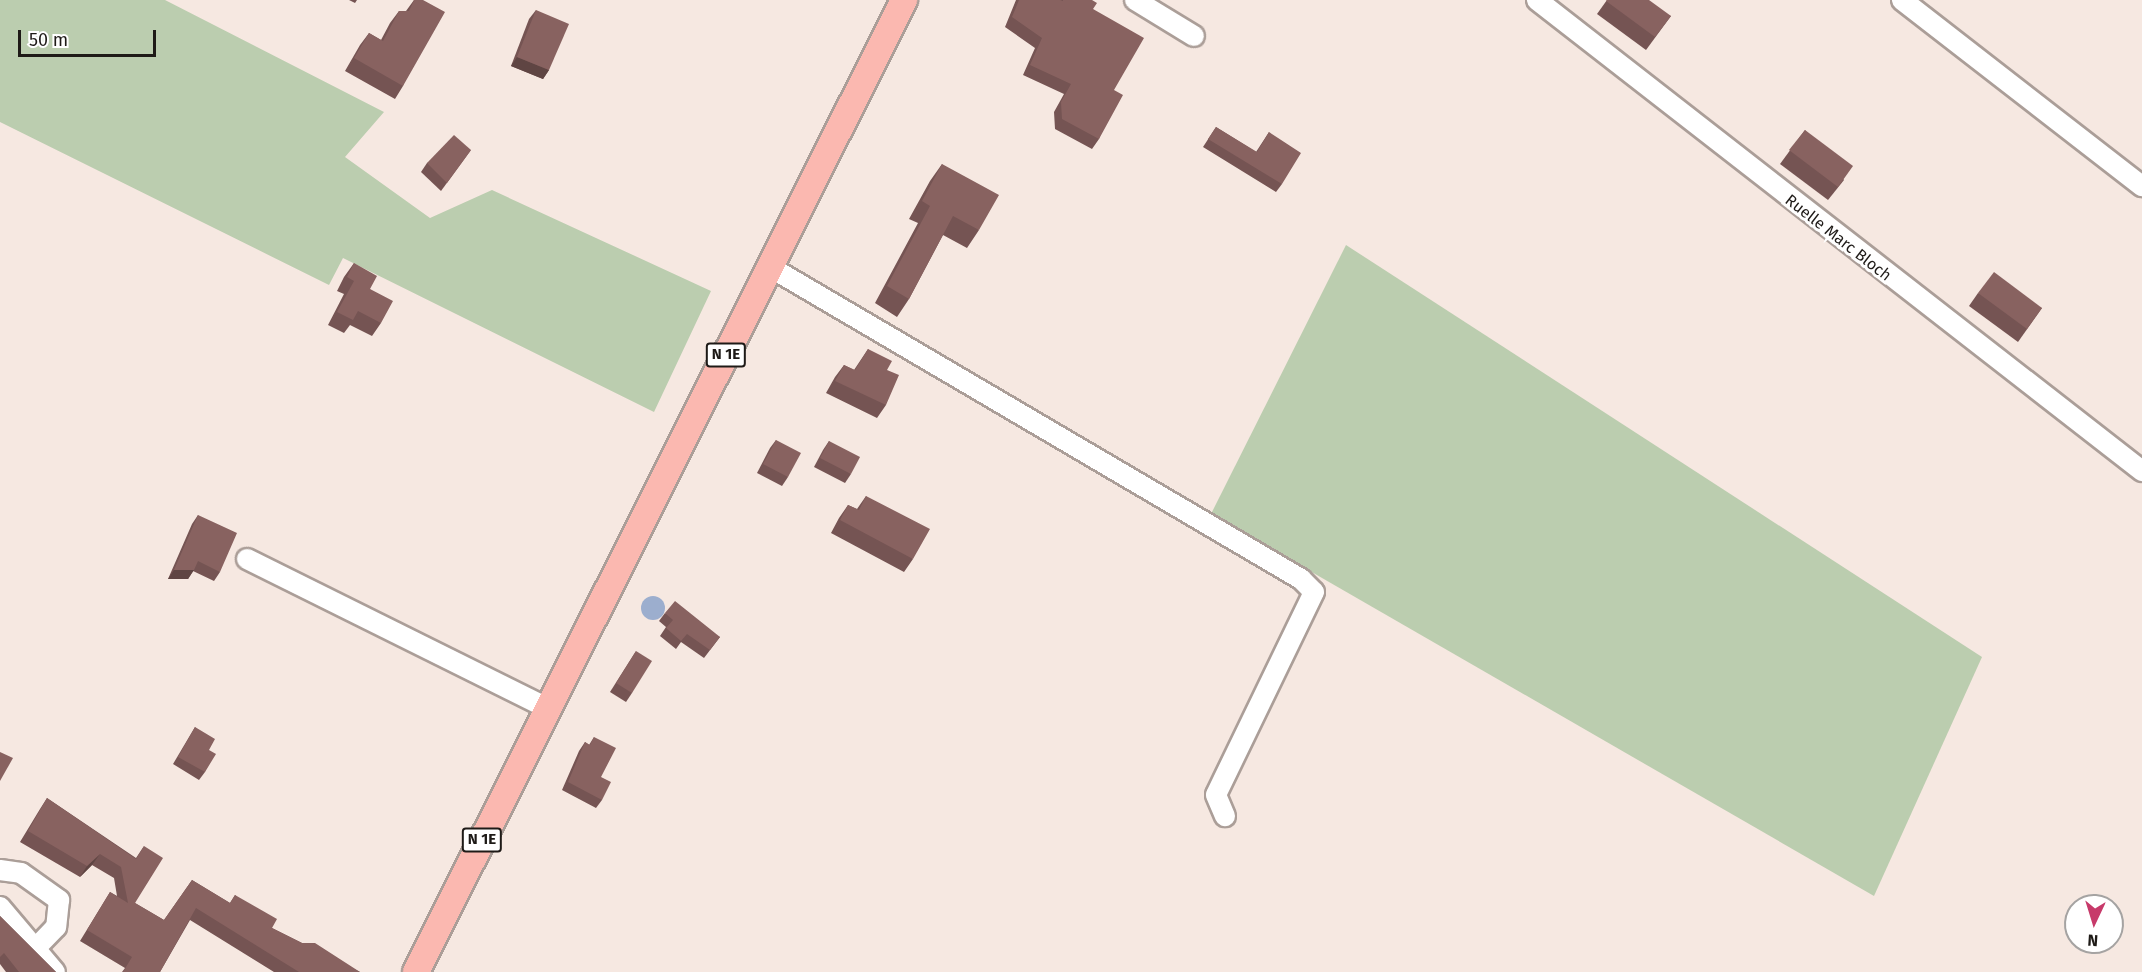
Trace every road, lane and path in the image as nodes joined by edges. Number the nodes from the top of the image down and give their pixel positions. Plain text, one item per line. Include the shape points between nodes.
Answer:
1 (904, 0) edge
2 (1135, 0) edge
3 (1537, 0) edge
4 (1902, 0) edge
5 (1194, 36) dead end
6 (2142, 186) edge
7 (770, 267) junction
8 (2142, 471) edge
9 (247, 559) dead end
10 (549, 709) junction
11 (1226, 816) dead end
12 (0, 870) edge
13 (0, 908) edge
14 (36, 948) junction
15 (55, 972) edge
16 (416, 972) edge

1 - 7 main road, N 1E
2 - 5 street
3 - 8 street, Ruelle Marc Bloch
4 - 6 street
7 - 10 main road, N 1E
7 - 11 street via 1300,579 1314,592 1216,795
9 - 10 street
10 - 16 main road, N 1E
12 - 14 street via 21,873 59,900 56,927
13 - 14 street
14 - 15 street

